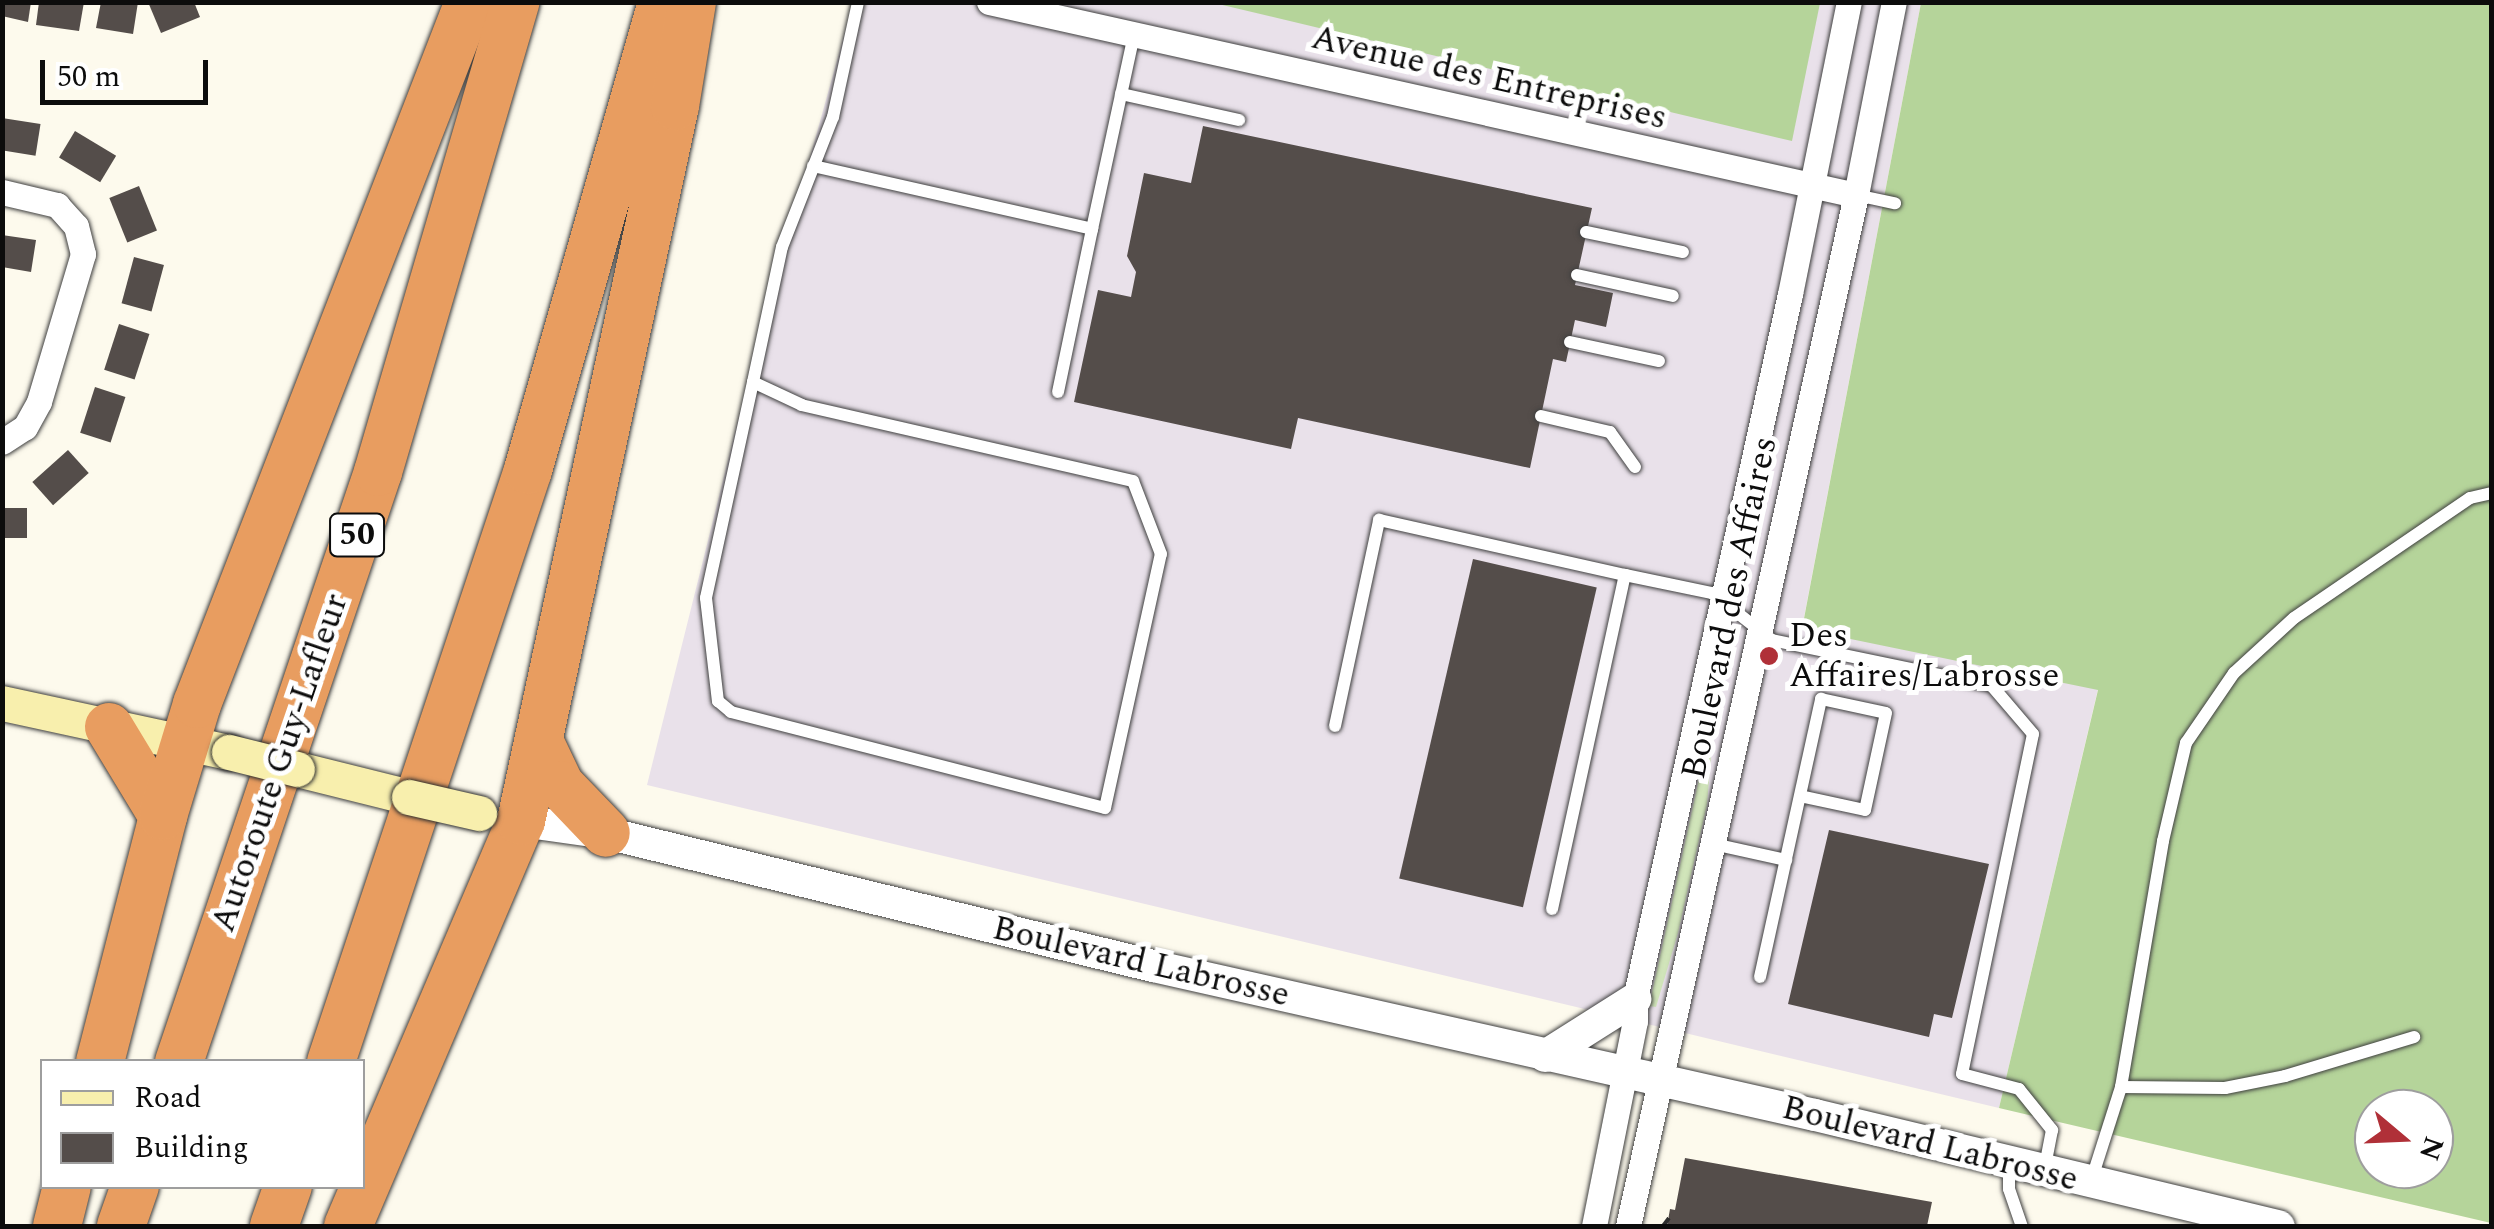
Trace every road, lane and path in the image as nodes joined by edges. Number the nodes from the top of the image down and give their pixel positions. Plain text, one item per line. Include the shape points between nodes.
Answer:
1 (469, 2) edge
2 (515, 2) edge
3 (662, 2) edge
4 (692, 2) edge
5 (858, 2) edge
6 (989, 2) edge
7 (1850, 2) edge
8 (1894, 2) edge
9 (1134, 34) junction
10 (1121, 94) junction
11 (1238, 120) dead end
12 (813, 166) junction
13 (1813, 186) junction
14 (2, 192) edge
15 (1856, 195) junction
16 (1894, 203) dead end
17 (1092, 229) junction
18 (1586, 232) dead end
19 (1683, 252) dead end
20 (1577, 276) dead end
21 (1673, 296) dead end
22 (1570, 342) dead end
23 (1659, 361) dead end
24 (752, 382) junction
25 (1058, 392) dead end
26 (1541, 416) dead end
27 (2, 442) edge
28 (1635, 468) dead end
29 (2492, 493) edge
30 (1624, 575) junction
31 (1722, 600) junction
32 (1760, 631) junction
33 (2, 703) edge
34 (109, 726) junction
35 (1334, 726) dead end
36 (540, 745) junction
37 (207, 747) junction
38 (1800, 796) junction
39 (163, 816) junction
40 (500, 817) junction
41 (606, 833) junction
42 (1714, 844) junction
43 (1786, 860) junction
44 (1552, 909) dead end
45 (1760, 977) dead end
46 (1635, 999) junction
47 (2414, 1037) dead end
48 (1546, 1056) junction
49 (101, 1059) edge
50 (179, 1059) edge
51 (332, 1059) edge
52 (1624, 1073) junction
53 (1661, 1081) junction
54 (2121, 1087) junction
55 (2009, 1164) junction
56 (2044, 1172) junction
57 (365, 1180) edge
58 (2090, 1183) junction
59 (66, 1189) edge
60 (134, 1189) edge
61 (287, 1189) edge
62 (362, 1189) edge
63 (1668, 1218) dead end
64 (57, 1226) edge
65 (122, 1226) edge
66 (274, 1226) edge
67 (348, 1226) edge
68 (1594, 1226) edge
69 (1628, 1226) edge
70 (1663, 1226) edge
71 (2022, 1226) edge
72 (2279, 1226) edge

1 - 37 highway
2 - 50 highway, Autoroute Guy-Lafleur / 50 via 378,472
3 - 51 highway via 522,487
4 - 36 highway via 676,106
5 - 12 lane via 838,97
6 - 9 street, Avenue des Entreprises
7 - 13 street, Boulevard des Affaires
8 - 15 street, Boulevard des Affaires
9 - 10 lane
9 - 13 street, Avenue des Entreprises
10 - 11 lane
10 - 17 lane
12 - 17 lane
12 - 24 lane via 782,247
13 - 15 street, Avenue des Entreprises
13 - 31 street, Boulevard des Affaires
14 - 27 street via 56,204 76,226 83,254 39,402 25,427
15 - 16 lane
15 - 32 street, Boulevard des Affaires
17 - 25 lane
18 - 19 lane
20 - 21 lane
22 - 23 lane
24 - 24 lane via 706,598 718,701 731,712 1105,808 1161,554 1133,481 802,405
26 - 28 lane via 1610,432
29 - 54 lane via 2470,498 2294,618 2234,672 2186,744
30 - 31 lane
30 - 35 lane via 1380,520
30 - 44 lane
31 - 32 lane
31 - 46 street, Boulevard des Affaires
32 - 42 street, Boulevard des Affaires
32 - 56 lane via 1772,640 1992,686 2033,734 1962,1074 2019,1089 2052,1130
33 - 34 main road, Boulevard Labrosse
34 - 37 main road, Boulevard Labrosse
34 - 39 highway
36 - 40 highway
36 - 41 highway via 560,784
37 - 39 highway
37 - 40 main road, Boulevard Labrosse, bridge
38 - 38 lane via 1820,699 1886,713 1865,810
38 - 43 lane
39 - 49 highway
40 - 41 street, Boulevard Labrosse
40 - 57 highway
41 - 48 street, Boulevard Labrosse
42 - 43 lane
42 - 53 street, Boulevard des Affaires
43 - 45 lane
46 - 48 street
46 - 52 street, Boulevard des Affaires
47 - 54 lane via 2225,1088
48 - 52 street, Boulevard Labrosse
52 - 53 street, Boulevard Labrosse
52 - 68 street, Boulevard des Affaires
53 - 55 street, Boulevard Labrosse
53 - 69 street, Boulevard des Affaires
54 - 58 lane
55 - 56 street, Boulevard Labrosse
55 - 71 lane via 2009,1189
56 - 58 street, Boulevard Labrosse
58 - 72 street, Boulevard Labrosse
59 - 64 highway
60 - 65 highway
61 - 66 highway
62 - 67 highway
63 - 70 path

